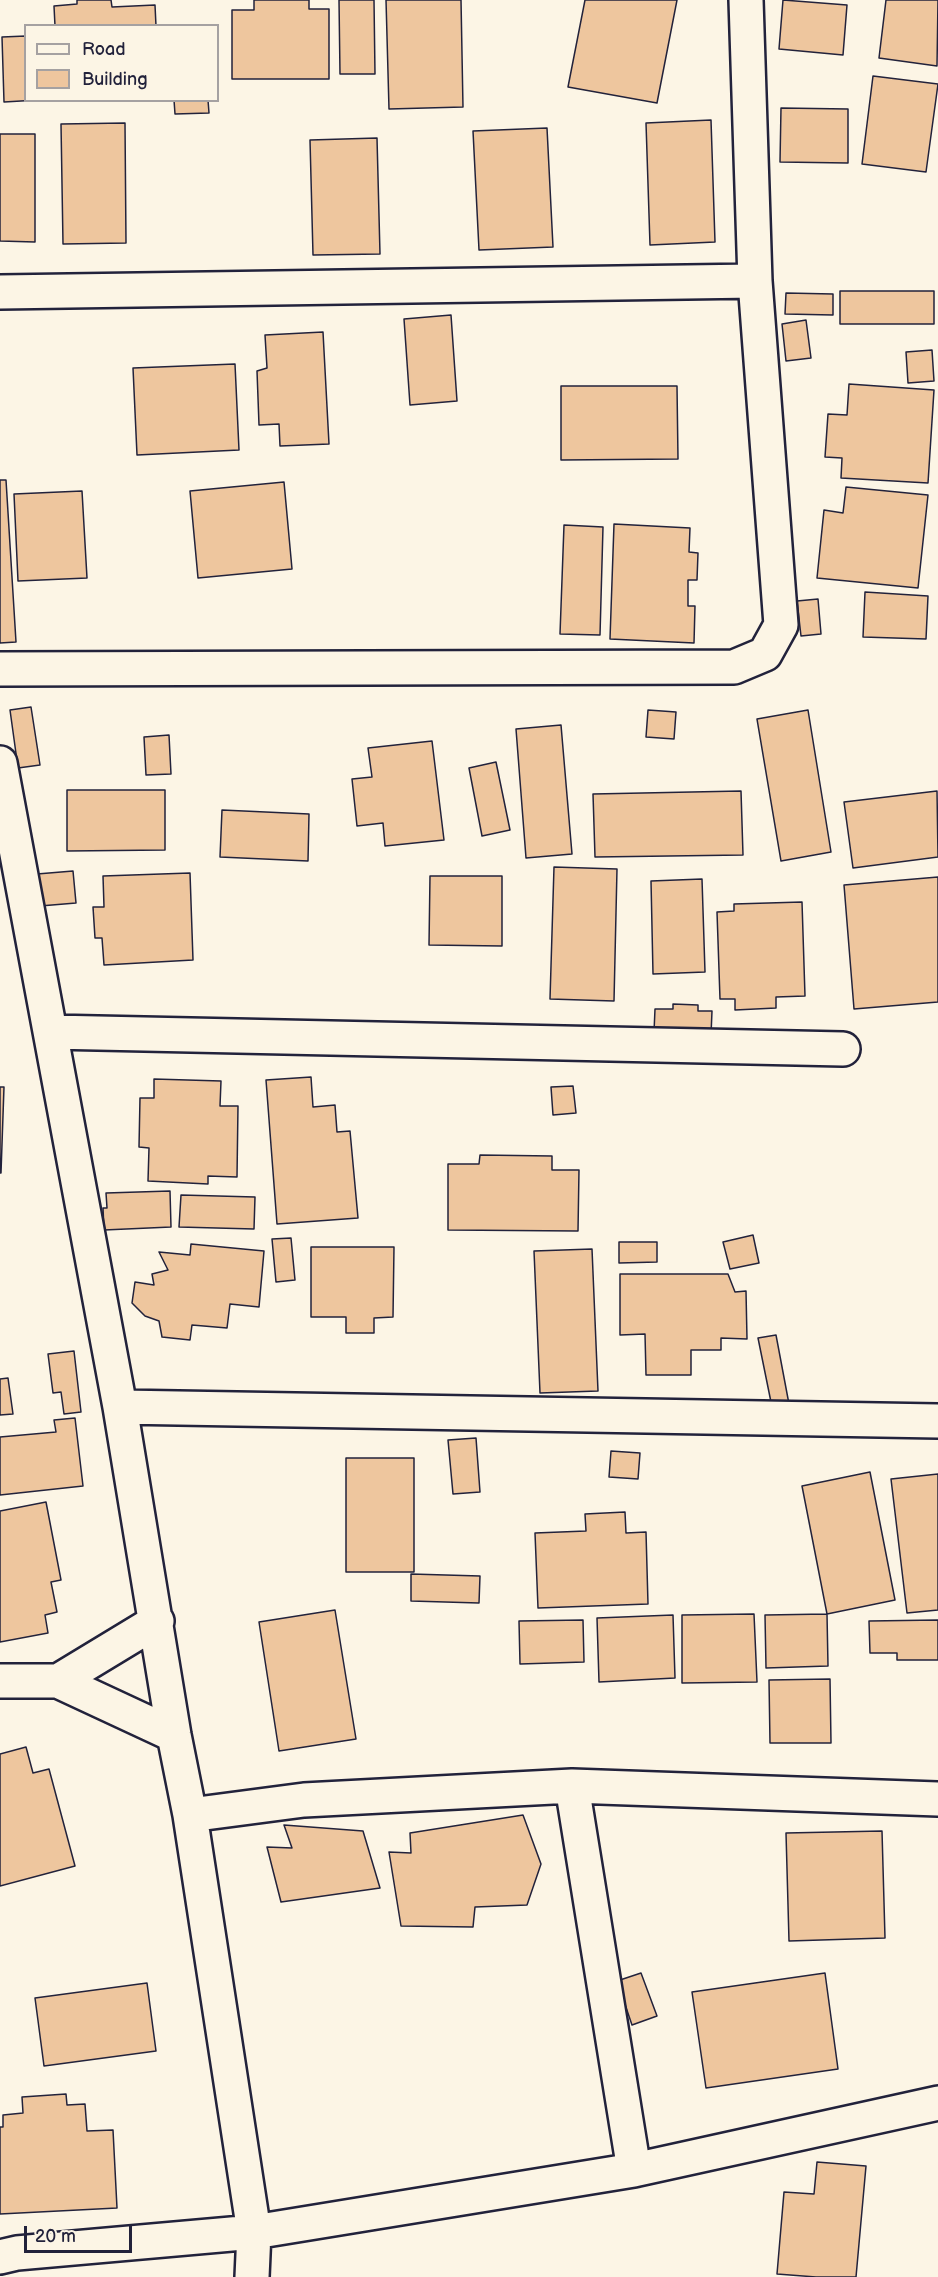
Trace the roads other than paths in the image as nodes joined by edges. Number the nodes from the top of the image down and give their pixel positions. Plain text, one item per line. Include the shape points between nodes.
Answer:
1 (746, 0) edge
2 (755, 281) junction
3 (0, 292) edge
4 (0, 669) edge
5 (0, 763) edge
6 (51, 1032) junction
7 (843, 1049) dead end
8 (120, 1407) junction
9 (938, 1421) edge
10 (157, 1622) junction
11 (0, 1681) edge
12 (58, 1681) junction
13 (174, 1736) junction
14 (572, 1786) junction
15 (938, 1799) edge
16 (190, 1815) junction
17 (938, 2103) edge
18 (634, 2170) junction
19 (254, 2232) junction
20 (0, 2258) edge
21 (252, 2277) edge

1 - 2 street
2 - 3 street
2 - 4 street via 781,625 765,654 734,667
5 - 6 street
6 - 7 street
6 - 8 street
8 - 9 street
8 - 10 street
10 - 12 street
10 - 13 street
11 - 12 street
12 - 13 street
13 - 16 street
14 - 15 street
14 - 16 street via 304,1800
14 - 18 street
16 - 19 street
17 - 18 street
18 - 19 street
19 - 20 street via 17,2253
19 - 21 street

